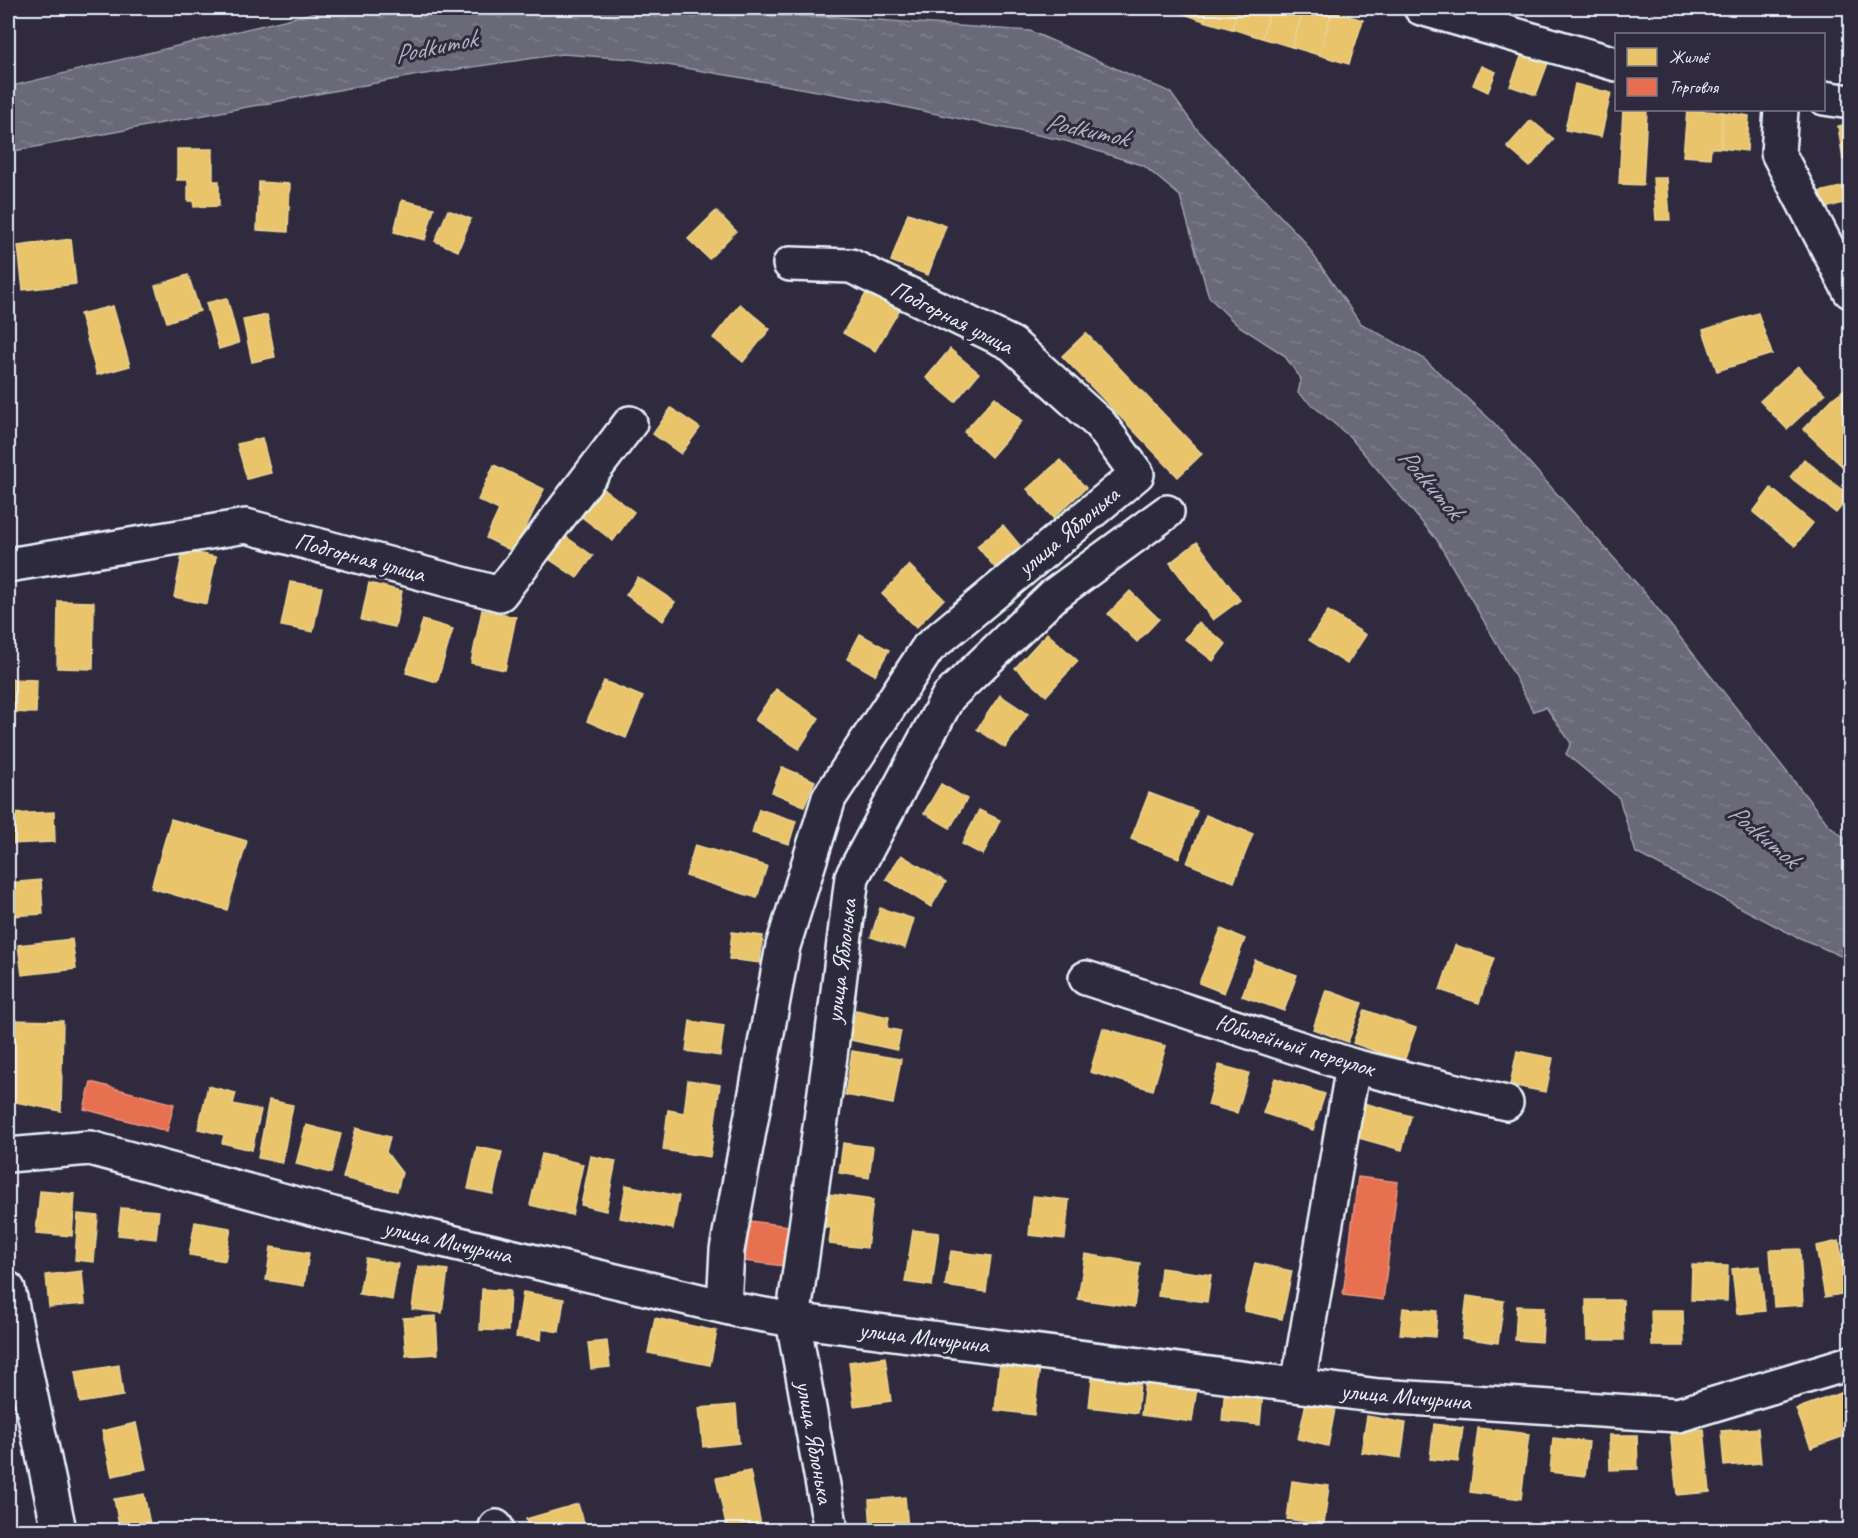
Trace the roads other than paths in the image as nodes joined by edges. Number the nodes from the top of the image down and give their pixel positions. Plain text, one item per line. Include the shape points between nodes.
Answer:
1 (1437, 10) edge
2 (1615, 63) edge
3 (1825, 98) edge
4 (1851, 102) edge
5 (1781, 111) edge
6 (790, 264) dead end
7 (1851, 291) edge
8 (630, 423) dead end
9 (1137, 474) joint
10 (1167, 512) dead end
11 (8, 565) edge
12 (1086, 978) dead end
13 (1353, 1066) junction
14 (1506, 1103) dead end
15 (8, 1155) edge
16 (8, 1289) edge
17 (724, 1306) junction
18 (793, 1320) junction
19 (1851, 1363) edge
20 (1298, 1385) junction
21 (59, 1530) edge
22 (831, 1530) edge

1 - 2 street
3 - 4 street
5 - 7 street via 1778,153
6 - 9 street, Подгорная улица via 851,266 1012,344 1100,424
8 - 11 street, Подгорная улица via 500,594 246,526
9 - 17 street, улица Яблонька via 928,648 829,798 783,946 727,1250
10 - 18 street, улица Яблонька via 1054,595 948,697 852,877
12 - 13 street, Юбилейный переулок
13 - 14 street, Юбилейный переулок
13 - 20 street
15 - 17 street, улица Мичурина via 90,1149 333,1214
16 - 21 street
17 - 18 street, улица Мичурина
18 - 20 street, улица Мичурина
18 - 22 street, улица Яблонька
19 - 20 street, улица Мичурина via 1678,1415 1379,1396

